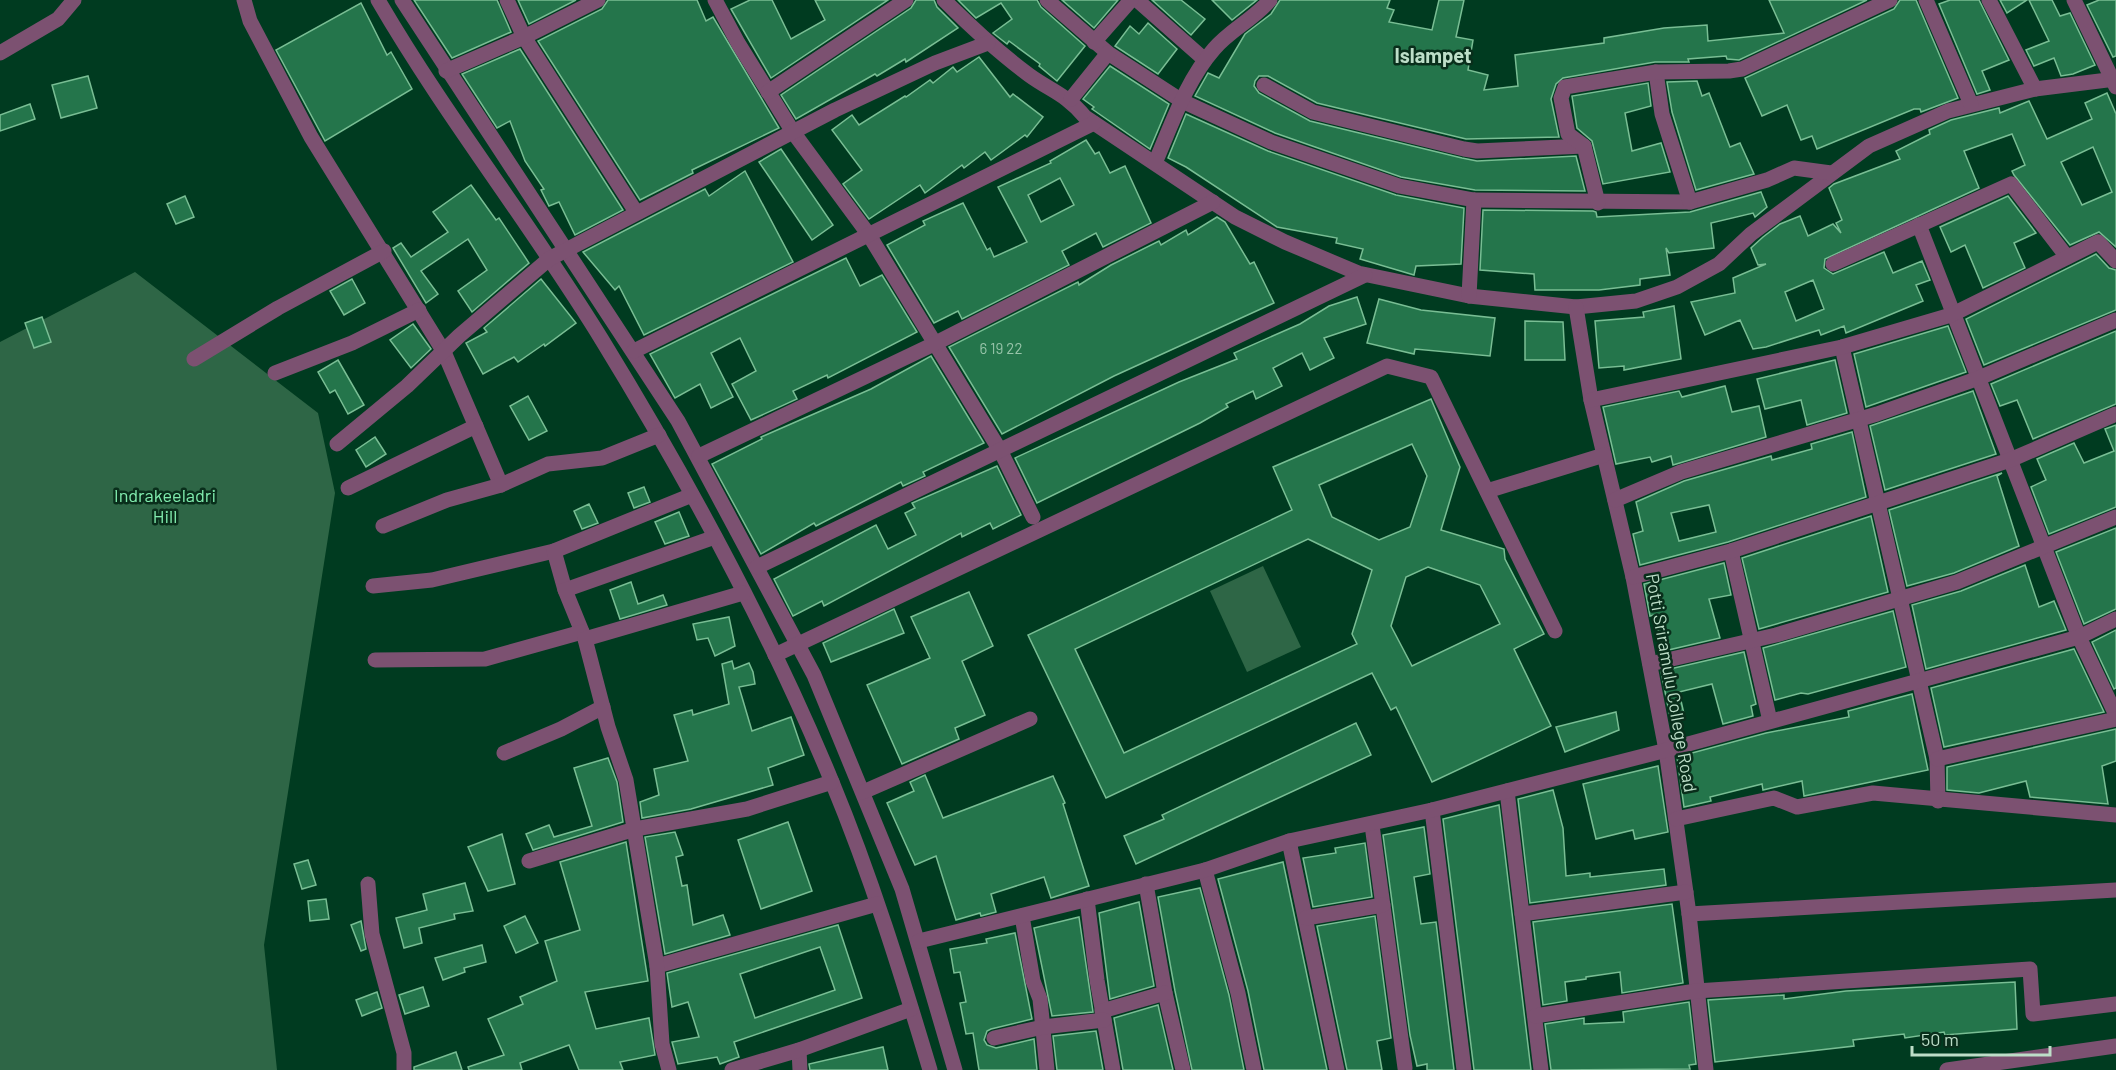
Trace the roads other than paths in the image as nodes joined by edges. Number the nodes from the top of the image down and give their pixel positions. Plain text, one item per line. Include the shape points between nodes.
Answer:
1 (75, 0) edge
2 (244, 0) edge
3 (378, 0) edge
4 (402, 0) edge
5 (507, 0) edge
6 (598, 0) edge
7 (715, 0) edge
8 (906, 0) edge
9 (944, 0) edge
10 (1047, 0) edge
11 (1131, 0) edge
12 (1137, 0) edge
13 (1270, 0) edge
14 (1890, 0) edge
15 (1926, 0) edge
16 (1989, 0) edge
17 (2078, 1) edge
18 (524, 37) junction
19 (1094, 42) junction
20 (988, 43) junction
21 (0, 53) edge
22 (1108, 53) junction
23 (1205, 60) junction
24 (446, 71) junction
25 (1656, 72) junction
26 (2115, 82) edge
27 (1264, 85) dead end
28 (2035, 89) junction
29 (768, 92) junction
30 (1071, 99) junction
31 (1182, 101) junction
32 (1971, 104) junction
33 (1094, 123) junction
34 (793, 132) junction
35 (1584, 146) junction
36 (1155, 163) junction
37 (1831, 173) junction
38 (1474, 200) junction
39 (1213, 202) junction
40 (1690, 202) junction
41 (1598, 203) junction
42 (636, 212) junction
43 (1919, 225) junction
44 (869, 234) junction
45 (567, 248) junction
46 (384, 251) junction
47 (2067, 257) junction
48 (549, 259) junction
49 (2116, 261) edge
50 (1833, 264) dead end
51 (1365, 275) junction
52 (1469, 296) junction
53 (1576, 307) junction
54 (419, 310) junction
55 (1953, 314) junction
56 (2116, 320) edge
57 (934, 344) junction
58 (1842, 347) junction
59 (634, 351) junction
60 (444, 352) junction
61 (194, 359) dead end
62 (275, 373) dead end
63 (1979, 378) junction
64 (1591, 400) junction
65 (2116, 414) edge
66 (1860, 419) junction
67 (476, 426) junction
68 (659, 435) junction
69 (337, 444) dead end
70 (1001, 452) junction
71 (1604, 455) junction
72 (699, 456) junction
73 (2010, 460) junction
74 (501, 485) junction
75 (348, 488) dead end
76 (1487, 491) junction
77 (692, 495) junction
78 (1615, 500) junction
79 (1879, 504) junction
80 (1033, 517) dead end
81 (2116, 517) edge
82 (383, 526) dead end
83 (715, 537) junction
84 (2044, 547) junction
85 (554, 551) junction
86 (1731, 551) junction
87 (758, 567) junction
88 (1633, 577) junction
89 (373, 586) dead end
90 (565, 590) junction
91 (743, 593) junction
92 (1898, 598) junction
93 (2116, 619) edge
94 (1555, 631) dead end
95 (584, 636) junction
96 (2079, 637) junction
97 (1752, 640) junction
98 (798, 645) junction
99 (775, 655) junction
100 (375, 660) dead end
101 (1650, 664) junction
102 (1920, 681) junction
103 (603, 707) junction
104 (2116, 717) edge
105 (1030, 719) dead end
106 (1770, 721) junction
107 (1666, 750) junction
108 (504, 753) dead end
109 (1937, 759) junction
110 (832, 782) junction
111 (1507, 791) junction
112 (863, 792) junction
113 (1938, 801) junction
114 (1432, 810) junction
115 (2116, 815) edge
116 (1676, 819) junction
117 (1372, 825) junction
118 (635, 829) junction
119 (1289, 841) junction
120 (529, 861) dead end
121 (1205, 870) junction
122 (368, 884) dead end
123 (1146, 884) junction
124 (2116, 890) edge
125 (1686, 892) junction
126 (1087, 899) junction
127 (877, 904) junction
128 (1383, 905) junction
129 (1522, 914) junction
130 (1689, 914) junction
131 (1022, 916) junction
132 (1306, 918) junction
133 (919, 941) junction
134 (657, 966) junction
135 (1696, 991) junction
136 (1165, 993) junction
137 (2116, 1004) edge
138 (911, 1010) junction
139 (1103, 1015) junction
140 (1535, 1016) junction
141 (1042, 1027) junction
142 (994, 1038) dead end
143 (2116, 1046) edge
144 (799, 1050) junction
145 (1405, 1068) dead end
146 (404, 1070) edge
147 (669, 1070) edge
148 (732, 1070) edge
149 (800, 1070) edge
150 (930, 1070) edge
151 (955, 1070) edge
152 (1047, 1070) edge
153 (1113, 1070) edge
154 (1183, 1070) edge
155 (1254, 1070) edge
156 (1337, 1070) edge
157 (1464, 1070) edge
158 (1542, 1070) edge
159 (1706, 1070) edge
160 (1947, 1070) edge

1 - 21 street via 57,19
2 - 46 street via 250,21 311,137
3 - 48 street via 423,75
4 - 24 street
5 - 18 street
6 - 18 street
7 - 29 street
8 - 29 street
9 - 20 street
10 - 19 street
11 - 19 street
12 - 23 street
13 - 23 street
14 - 25 street via 1742,69
15 - 32 street
16 - 28 street
17 - 26 street
18 - 24 street
18 - 42 street
19 - 22 street
20 - 30 street via 1032,77
20 - 34 street via 935,63
22 - 30 street
22 - 31 street
23 - 31 street
24 - 45 street
25 - 35 street via 1565,87 1561,98 1568,134
25 - 40 street via 1662,114
26 - 28 street
27 - 35 street via 1313,112 1464,149
28 - 32 street
29 - 34 street
30 - 33 street
31 - 36 street
31 - 38 street via 1271,142 1388,183
32 - 37 street via 1869,146
33 - 36 street
33 - 44 street
34 - 42 street
34 - 44 street
35 - 41 street
36 - 39 street
37 - 40 street via 1794,168 1767,180
37 - 53 street via 1751,234 1719,264 1677,287 1636,301
38 - 41 street
38 - 52 street
39 - 51 street via 1285,242
39 - 57 street
40 - 41 street
42 - 45 street
43 - 47 street via 2011,184
43 - 50 street
43 - 55 street
44 - 57 street
44 - 59 street
45 - 48 street
45 - 59 street
46 - 54 street
46 - 61 street
47 - 49 street via 2098,242
47 - 55 street
48 - 60 street
48 - 68 street
51 - 52 street
51 - 70 street
52 - 53 street
53 - 64 street, Potti Sriramulu College Road
54 - 60 street
54 - 62 street via 352,343
55 - 58 street
55 - 63 street
56 - 63 street
57 - 70 street
57 - 72 street
58 - 64 street
58 - 66 street
59 - 72 street
60 - 67 street
60 - 69 street
63 - 66 street
63 - 73 street
64 - 71 street, Potti Sriramulu College Road
65 - 73 street
66 - 78 street via 1681,472
66 - 79 street
67 - 74 street
67 - 75 street
68 - 74 street via 602,458 549,464
68 - 77 street
70 - 80 street
70 - 87 street
71 - 76 street
71 - 78 street, Potti Sriramulu College Road
72 - 87 street
73 - 79 street
73 - 84 street
74 - 82 street via 447,500
76 - 94 street
76 - 98 street via 1431,377 1387,366
77 - 83 street
77 - 85 street
78 - 88 street, Potti Sriramulu College Road
79 - 86 street
79 - 92 street
81 - 84 street
83 - 90 street
83 - 91 street
84 - 92 street via 1957,582
84 - 96 street
85 - 89 street via 432,580
85 - 90 street
86 - 88 street
86 - 97 street
87 - 98 street
88 - 101 street, Potti Sriramulu College Road
90 - 95 street
91 - 95 street
91 - 99 street
92 - 97 street
92 - 102 street
93 - 96 street
95 - 100 street via 485,659
95 - 103 street
96 - 102 street
96 - 104 street
97 - 101 street
97 - 106 street
98 - 99 street
98 - 112 street
99 - 110 street
101 - 107 street, Potti Sriramulu College Road
102 - 106 street
102 - 109 street
103 - 108 street
103 - 118 street via 626,780
104 - 109 street
105 - 112 street
106 - 107 street
107 - 111 street
107 - 116 street, Potti Sriramulu College Road
109 - 113 street
110 - 118 street via 747,808
110 - 127 street
111 - 114 street
111 - 129 street
112 - 133 street
113 - 115 street
113 - 116 street via 1873,793 1797,807 1774,798
114 - 117 street
114 - 157 street
116 - 125 street, Potti Sriramulu College Road
117 - 119 street
117 - 128 street
118 - 120 street
118 - 134 street
119 - 121 street
119 - 132 street
121 - 123 street
121 - 155 street
122 - 146 street via 372,934 404,1053
123 - 126 street
123 - 136 street
124 - 130 street
125 - 129 street
125 - 130 street, Potti Sriramulu College Road
126 - 131 street
126 - 139 street
127 - 134 street
127 - 138 street
128 - 132 street
128 - 145 street
129 - 140 street
130 - 135 street, Potti Sriramulu College Road
131 - 133 street
131 - 141 street
132 - 156 street
133 - 151 street
134 - 147 street via 662,1044
135 - 137 street via 2030,969 2033,1014
135 - 140 street
135 - 159 street, Potti Sriramulu College Road
136 - 139 street
136 - 154 street
138 - 144 street
138 - 150 street
139 - 141 street
139 - 153 street
140 - 158 street
141 - 142 street
141 - 152 street
143 - 160 street
144 - 148 street
144 - 149 street

